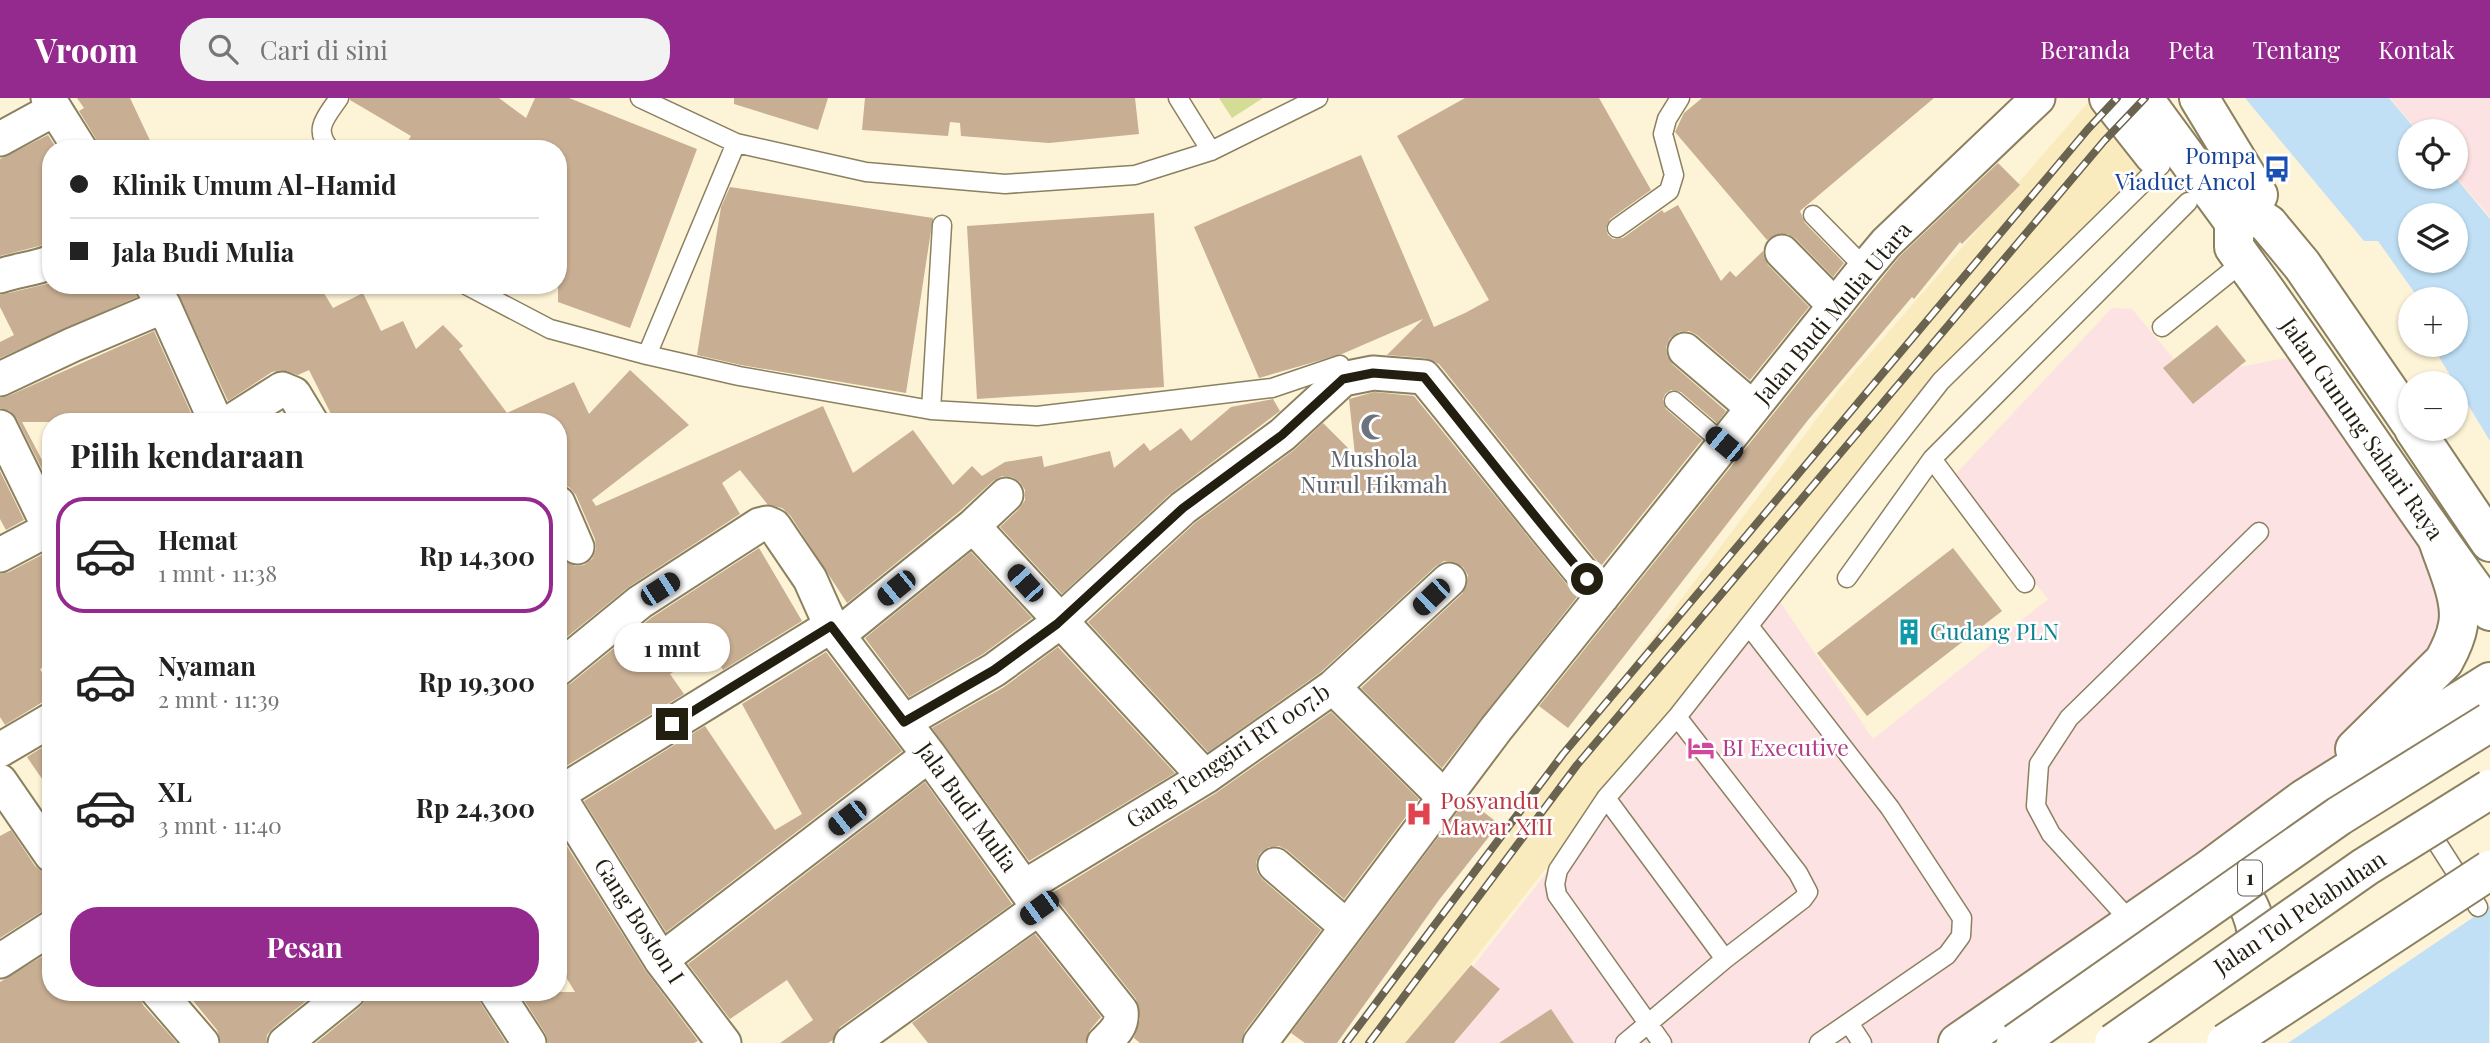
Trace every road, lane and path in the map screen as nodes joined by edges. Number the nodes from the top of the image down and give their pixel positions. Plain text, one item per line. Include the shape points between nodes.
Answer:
1 (339, 98) edge
2 (640, 98) edge
3 (1178, 98) edge
4 (1318, 98) edge
5 (1679, 98) edge
6 (2038, 98) edge
7 (2109, 98) edge
8 (2143, 98) edge
9 (2174, 98) edge
10 (2199, 98) edge
11 (52, 103) edge
12 (0, 139) edge
13 (75, 140) edge
14 (322, 140) edge
15 (736, 143) junction
16 (1211, 150) junction
17 (2161, 164) junction
18 (2188, 202) junction
19 (1813, 215) dead end
20 (2268, 224) junction
21 (942, 225) dead end
22 (1617, 228) dead end
23 (1782, 252) dead end
24 (2239, 254) junction
25 (42, 264) edge
26 (1865, 268) junction
27 (0, 276) edge
28 (483, 294) edge
29 (158, 296) edge
30 (1835, 306) junction
31 (2162, 327) dead end
32 (1685, 350) dead end
33 (647, 355) junction
34 (1340, 365) dead end
35 (0, 379) edge
36 (1674, 401) dead end
37 (2398, 404) edge
38 (1753, 408) junction
39 (931, 410) junction
40 (212, 413) edge
41 (244, 413) edge
42 (306, 413) edge
43 (0, 427) edge
44 (2422, 441) edge
45 (1724, 444) junction
46 (1932, 459) junction
47 (1006, 495) dead end
48 (42, 512) edge
49 (567, 524) edge
50 (973, 526) junction
51 (42, 532) edge
52 (2259, 533) dead end
53 (2438, 540) junction
54 (2490, 542) edge
55 (577, 547) dead end
56 (0, 555) edge
57 (1847, 578) dead end
58 (1449, 580) dead end
59 (2025, 583) dead end
60 (1602, 597) junction
61 (2490, 611) edge
62 (1060, 621) junction
63 (1749, 626) junction
64 (834, 631) junction
65 (567, 662) edge
66 (2490, 682) edge
67 (1334, 687) junction
68 (1677, 717) junction
69 (904, 722) junction
70 (2490, 722) edge
71 (42, 725) edge
72 (0, 750) edge
73 (929, 755) junction
74 (1205, 777) junction
75 (0, 781) edge
76 (2490, 782) edge
77 (2490, 789) edge
78 (567, 790) edge
79 (1445, 798) junction
80 (1606, 798) junction
81 (2304, 799) junction
82 (567, 809) edge
83 (2425, 824) junction
84 (42, 842) edge
85 (1275, 866) dead end
86 (2490, 870) edge
87 (2207, 871) junction
88 (1032, 897) junction
89 (2478, 907) dead end
90 (2132, 923) junction
91 (1347, 928) junction
92 (2256, 933) junction
93 (42, 934) edge
94 (1725, 959) junction
95 (661, 960) junction
96 (0, 961) edge
97 (167, 1001) edge
98 (337, 1001) edge
99 (502, 1001) edge
100 (1648, 1023) junction
101 (1849, 1023) junction
102 (1121, 1041) edge
103 (202, 1043) edge
104 (285, 1043) edge
105 (529, 1043) edge
106 (724, 1043) edge
107 (851, 1043) edge
108 (1260, 1043) edge
109 (1625, 1043) edge
110 (1662, 1043) edge
111 (1819, 1043) edge
112 (1862, 1043) edge
113 (1958, 1043) edge
114 (2017, 1043) edge
115 (2096, 1043) edge
116 (2114, 1043) edge
117 (2225, 1043) edge

1 - 14 lane via 320,130
2 - 15 lane
3 - 16 lane
4 - 16 lane
5 - 22 lane via 1663,134 1674,175 1669,191
6 - 26 street, Jalan Budi Mulia Utara
7 - 17 main road, Jalan Gunung Sahari Raya
8 - 24 main road, Jalan Gunung Sahari Raya via 2234,222
9 - 20 main road, Jalan Gunung Sahari Raya via 2256,216
10 - 20 main road, Jalan Gunung Sahari Raya via 2268,211
11 - 12 street
11 - 13 street
15 - 16 lane via 866,172 1005,184 1135,175
15 - 33 lane
17 - 18 main road, Jalan Gunung Sahari Raya
17 - 63 lane via 1941,381
18 - 24 main road, Jalan Gunung Sahari Raya via 2214,238
18 - 46 lane
19 - 26 lane
20 - 37 main road, Jalan Gunung Sahari Raya via 2344,323
21 - 39 lane
23 - 30 street
24 - 31 lane
24 - 53 main road, Jalan Gunung Sahari Raya
25 - 27 street
26 - 30 street, Jalan Budi Mulia Utara
28 - 33 lane via 550,329
29 - 35 street
29 - 40 street
30 - 38 street, Jalan Budi Mulia Utara
32 - 38 street
33 - 39 lane
34 - 39 lane via 1272,388 1050,415
36 - 45 lane
38 - 45 street, Jalan Budi Mulia Utara
41 - 42 street via 282,389 294,394
43 - 48 street
44 - 54 main road, Jalan Gunung Sahari Raya
45 - 60 street, Jalan Budi Mulia Utara
46 - 57 lane
46 - 59 lane
47 - 50 street
49 - 55 street
50 - 62 street
50 - 64 street
51 - 56 street
52 - 90 lane via 2069,718 2039,764 2036,806 2051,834
53 - 61 main road, Jalan Gunung Sahari Raya
53 - 81 main road via 2456,596 2459,624 2444,661
58 - 67 street, Gang Tenggiri RT 007.b
60 - 62 street via 1424,377 1373,373 1343,379 1282,435 1183,508
60 - 79 street, Jalan Budi Mulia Utara
62 - 69 street via 994,670
62 - 74 street
63 - 68 lane
63 - 101 lane via 1890,808 1962,918 1961,936 1947,955
64 - 65 street, Jala Budi Mulia via 810,579 774,526 767,523 640,603
64 - 69 street, Jala Budi Mulia
64 - 78 street
66 - 81 main road
67 - 74 street, Gang Tenggiri RT 007.b
67 - 79 street
68 - 80 lane
68 - 94 lane via 1808,892
69 - 73 street, Jala Budi Mulia
70 - 114 main road, 1, bridge via 2339,816
71 - 72 street
73 - 88 street, Jala Budi Mulia
73 - 95 street
74 - 88 street, Gang Tenggiri RT 007.b
75 - 84 street
76 - 83 main road, 1
77 - 116 main road, Jalan Tol Pelabuhan, bridge via 2365,867
79 - 91 street, Jalan Budi Mulia Utara
80 - 94 lane
80 - 100 lane via 1558,870 1557,895
81 - 87 main road
82 - 95 street, Gang Boston I
83 - 89 lane
83 - 92 main road, 1
85 - 91 street
86 - 117 main road, bridge
87 - 90 main road
87 - 92 main road via 2244,898
88 - 102 street, Jala Budi Mulia via 1121,1011
88 - 107 street, Gang Tenggiri RT 007.b
90 - 113 main road
91 - 108 street, Jalan Budi Mulia Utara
92 - 115 main road, 1
93 - 96 street
94 - 100 lane
95 - 106 street, Gang Boston I
97 - 103 street
98 - 104 street
99 - 105 street
100 - 109 lane
100 - 110 lane
101 - 111 lane
101 - 112 lane

